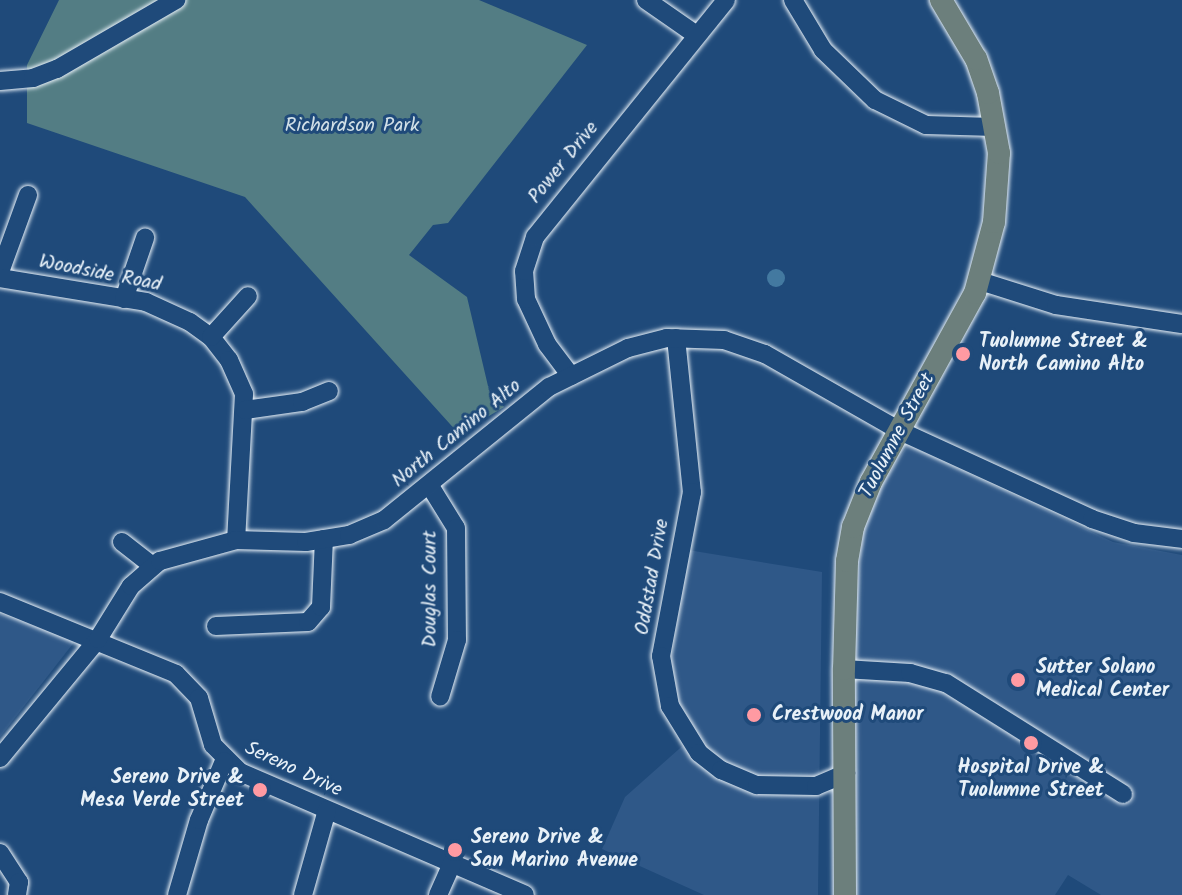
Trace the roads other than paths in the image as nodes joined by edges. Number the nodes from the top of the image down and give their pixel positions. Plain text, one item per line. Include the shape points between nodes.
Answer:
1 (176, 0) edge
2 (646, 0) edge
3 (726, 0) edge
4 (793, 0) edge
5 (941, 0) edge
6 (695, 34) junction
7 (0, 81) edge
8 (994, 127) junction
9 (28, 195) dead end
10 (145, 238) dead end
11 (0, 272) edge
12 (0, 278) edge
13 (980, 281) junction
14 (248, 296) dead end
15 (124, 299) junction
16 (1182, 324) edge
17 (211, 337) junction
18 (676, 338) junction
19 (571, 376) junction
20 (329, 391) dead end
21 (245, 410) junction
22 (898, 430) junction
23 (430, 486) junction
24 (324, 539) junction
25 (1182, 539) edge
26 (236, 540) junction
27 (122, 542) dead end
28 (153, 566) junction
29 (0, 602) edge
30 (216, 626) dead end
31 (98, 639) junction
32 (844, 669) junction
33 (440, 697) dead end
34 (0, 758) edge
35 (224, 761) junction
36 (846, 773) junction
37 (1123, 794) dead end
38 (327, 810) junction
39 (0, 853) edge
40 (452, 863) junction
41 (17, 895) edge
42 (177, 895) edge
43 (303, 895) edge
44 (438, 895) edge
45 (525, 895) edge
46 (845, 895) edge

1 - 7 street via 57,69
2 - 6 street
3 - 6 street, Power Drive
4 - 8 street via 823,50 875,100 926,125
5 - 8 main road, Tuolumne Street via 976,59
6 - 19 street, Power Drive via 535,237 524,271 526,299 547,344
8 - 13 main road, Tuolumne Street via 999,153 994,222
9 - 11 street
10 - 15 street
12 - 15 street, Woodside Road
13 - 16 street via 1056,305
13 - 22 main road, Tuolumne Street
14 - 17 street
15 - 17 street, Woodside Road via 168,310
17 - 21 street, Woodside Road via 238,376
18 - 19 street, North Camino Alto via 628,348
18 - 22 street, North Camino Alto via 724,340 765,354
18 - 36 street, Oddstad Drive via 692,492 661,656 670,706 699,753 721,770 757,785 816,786
19 - 23 street, North Camino Alto via 505,419
20 - 21 street via 302,402
21 - 26 street, Woodside Road
22 - 25 street, North Camino Alto via 1114,527
22 - 32 main road, Tuolumne Street via 853,527
23 - 24 street, North Camino Alto via 384,520
23 - 33 street, Douglas Court via 456,528 457,640
24 - 26 street, North Camino Alto
24 - 30 street via 321,607 308,622
26 - 28 street, North Camino Alto via 202,546
27 - 28 street
28 - 31 street, North Camino Alto via 131,586
29 - 31 street, Sereno Drive
31 - 34 street, North Camino Alto
31 - 35 street, Sereno Drive via 187,683 199,698 213,745
32 - 36 main road, Tuolumne Street
32 - 37 street via 910,673 946,683
35 - 38 street, Sereno Drive
35 - 42 street via 199,820
36 - 46 main road, Tuolumne Street
38 - 40 street, Sereno Drive
38 - 43 street
39 - 41 street via 19,882
40 - 44 street
40 - 45 street, Sereno Drive

